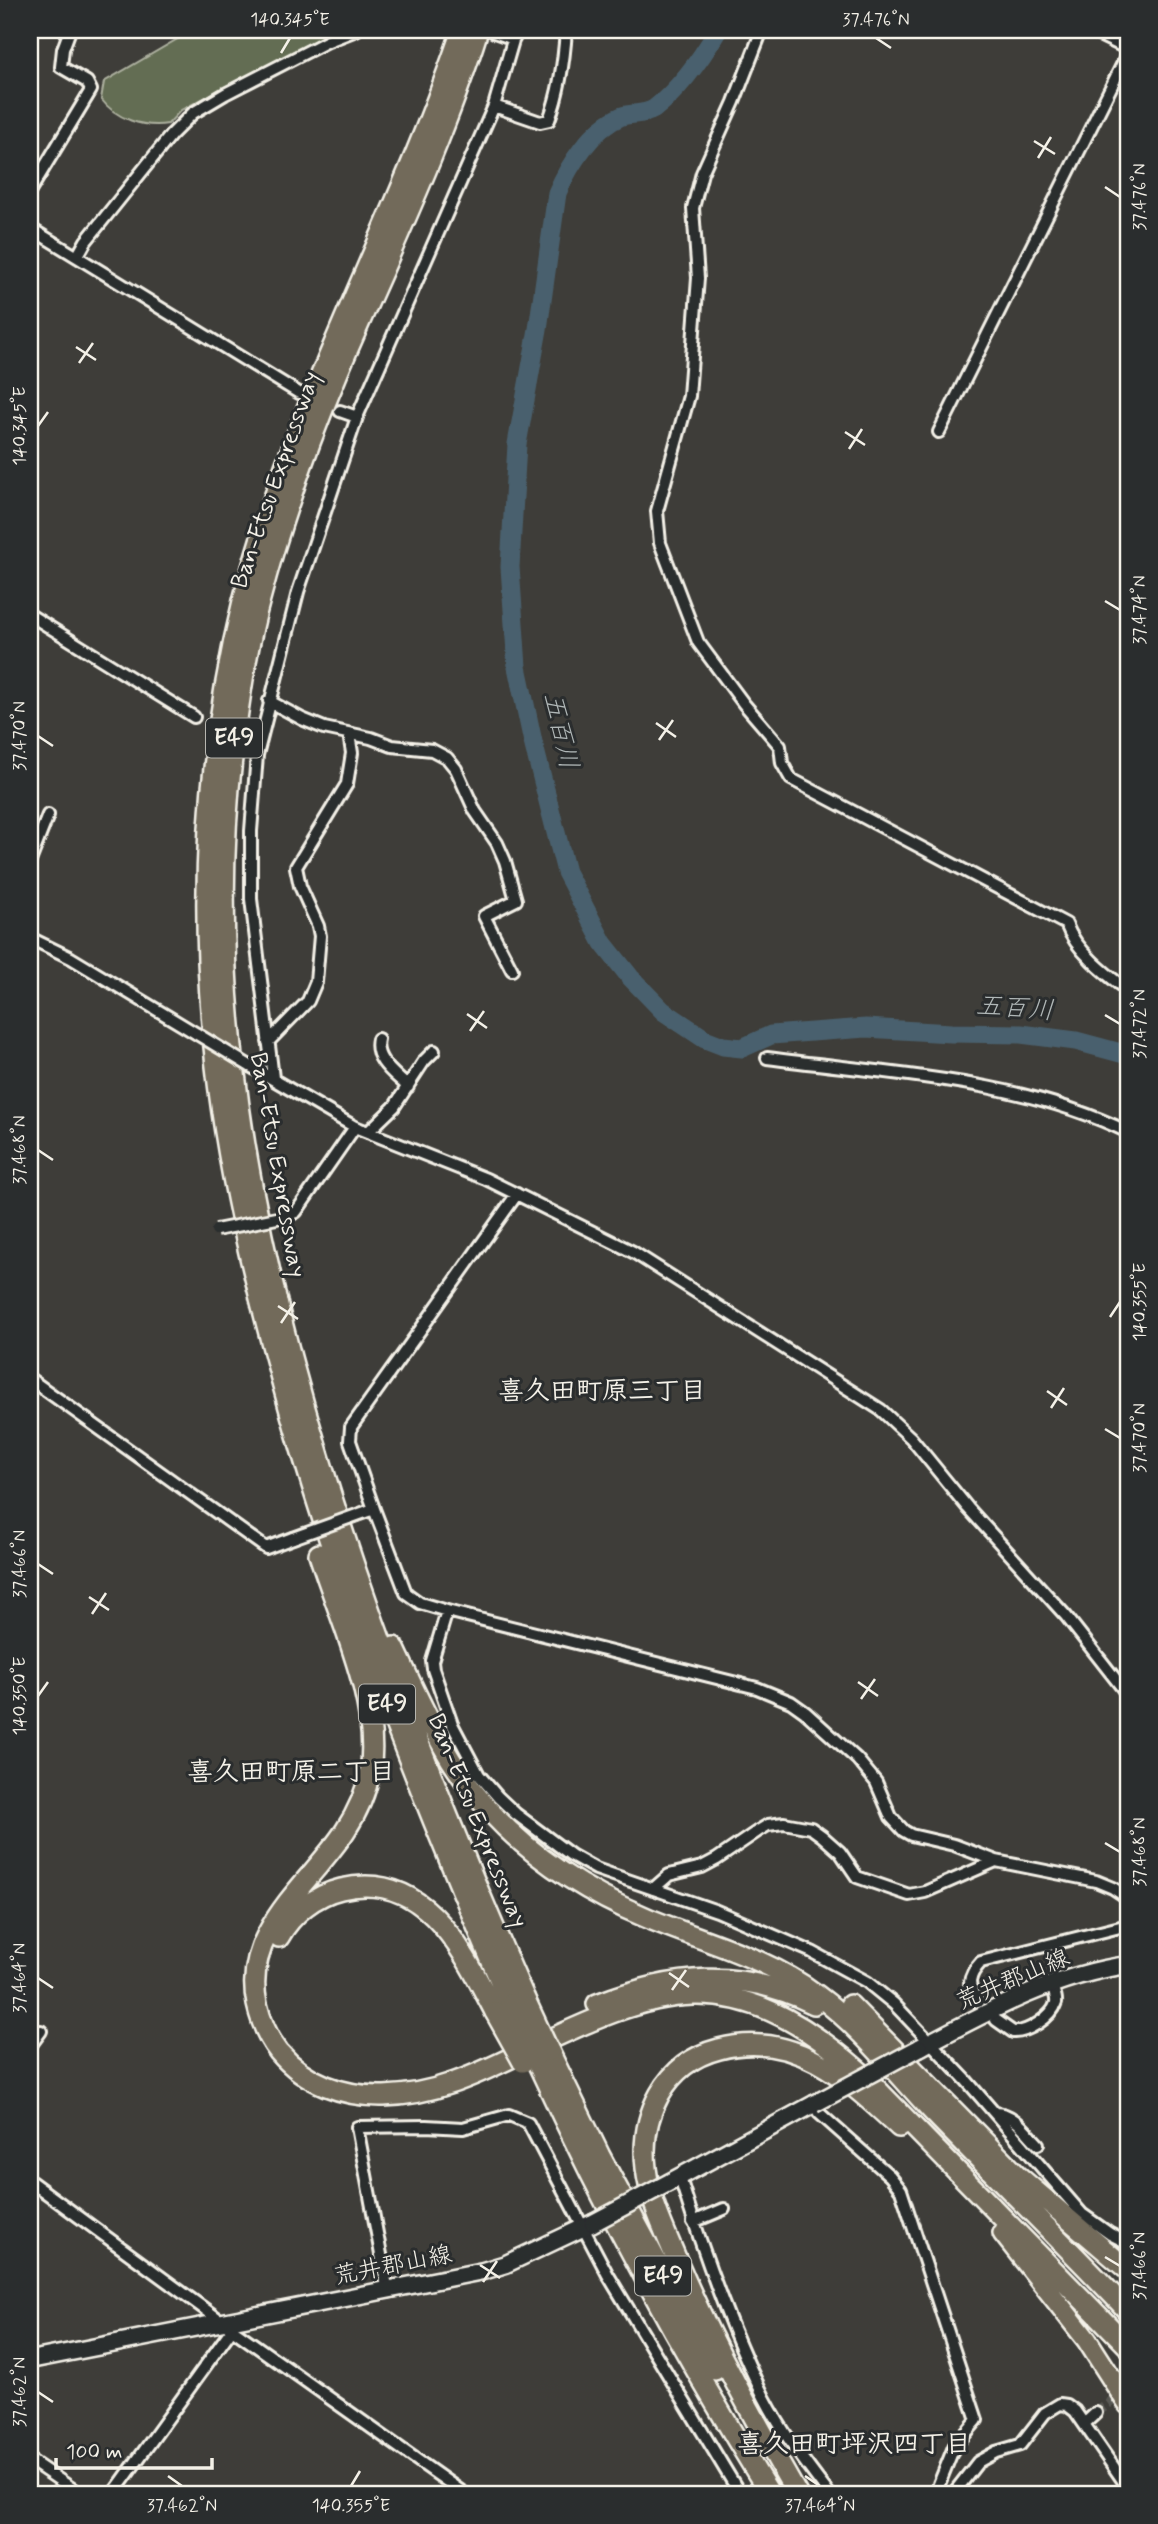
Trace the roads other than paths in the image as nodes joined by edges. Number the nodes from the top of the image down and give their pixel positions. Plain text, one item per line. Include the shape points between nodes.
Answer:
1 (71, 30) edge
2 (356, 30) edge
3 (462, 30) edge
4 (566, 30) edge
5 (762, 30) edge
6 (1089, 30) edge
7 (486, 31) edge
8 (515, 34) edge
9 (1128, 51) edge
10 (494, 106) junction
11 (30, 191) edge
12 (30, 228) edge
13 (77, 257) junction
14 (299, 393) dead end
15 (340, 411) dead end
16 (357, 417) junction
17 (939, 432) dead end
18 (30, 615) edge
19 (269, 701) junction
20 (194, 717) dead end
21 (349, 734) junction
22 (48, 815) dead end
23 (30, 861) edge
24 (30, 938) edge
25 (512, 971) dead end
26 (1128, 991) edge
27 (378, 1039) dead end
28 (268, 1042) junction
29 (434, 1051) dead end
30 (766, 1058) dead end
31 (273, 1078) junction
32 (408, 1087) junction
33 (355, 1127) junction
34 (368, 1132) junction
35 (1128, 1132) edge
36 (517, 1194) junction
37 (213, 1231) dead end
38 (30, 1379) edge
39 (285, 1395) junction
40 (326, 1477) junction
41 (371, 1510) junction
42 (447, 1611) junction
43 (1128, 1695) edge
44 (996, 1861) junction
45 (653, 1889) junction
46 (605, 1898) junction
47 (1128, 1898) edge
48 (1128, 1925) edge
49 (1128, 1965) edge
50 (1052, 1985) junction
51 (978, 2002) dead end
52 (510, 2004) junction
53 (597, 2018) junction
54 (996, 2020) dead end
55 (41, 2031) dead end
56 (860, 2034) junction
57 (924, 2045) junction
58 (30, 2046) edge
59 (536, 2057) junction
60 (814, 2105) junction
61 (995, 2113) junction
62 (900, 2127) junction
63 (1038, 2144) dead end
64 (992, 2171) junction
65 (30, 2180) edge
66 (675, 2180) junction
67 (724, 2209) dead end
68 (694, 2222) junction
69 (588, 2226) junction
70 (1003, 2233) junction
71 (1128, 2243) edge
72 (1128, 2270) edge
73 (1128, 2285) edge
74 (388, 2292) junction
75 (1128, 2311) edge
76 (228, 2326) junction
77 (1128, 2346) edge
78 (30, 2360) edge
79 (1128, 2360) edge
80 (1128, 2403) edge
81 (1096, 2413) tunnel mouth
82 (1084, 2424) junction
83 (30, 2460) edge
84 (80, 2494) edge
85 (113, 2494) edge
86 (465, 2494) edge
87 (740, 2494) edge
88 (770, 2494) edge
89 (789, 2494) edge
90 (797, 2494) edge
91 (829, 2494) edge
92 (935, 2494) edge
93 (953, 2494) edge
94 (1128, 2494) edge

1 - 11 street via 61,67 88,82 91,90
2 - 13 street via 193,113
3 - 39 highway, Ban-Etsu Expressway / E49 via 422,142 280,478 243,602 222,712 208,866 212,1026 245,1238
4 - 10 street via 561,83 549,120 540,122
5 - 26 street via 702,173 693,208 698,278 689,396 657,511 660,543 674,585 698,642 780,747 791,779 1066,924 1078,944
6 - 9 street
7 - 8 street
7 - 40 highway, Ban-Etsu Expressway / E49 via 316,428 279,531 249,647 227,798 224,936 233,1069 269,1271
8 - 10 street
9 - 17 street
10 - 16 street
12 - 13 street
13 - 14 street
15 - 16 street
16 - 19 street via 298,592
18 - 20 street
19 - 21 street via 314,724
19 - 28 street via 257,755 251,831 251,899
21 - 25 street via 392,746 432,750 456,768 475,811 497,843 516,900 484,916
21 - 28 street via 352,752 347,784 296,867 320,936 316,982 308,1001
22 - 23 street
24 - 31 street, bridge
27 - 32 street via 376,1047 383,1062
28 - 31 street
29 - 32 street
30 - 35 street via 996,1090 1046,1101
31 - 33 street
32 - 34 street
33 - 34 street
33 - 37 street, bridge via 296,1212
34 - 36 street
36 - 41 street via 351,1427 350,1441
36 - 43 street via 633,1252 894,1421 1066,1616
38 - 41 street, bridge via 266,1548
39 - 52 highway, Ban-Etsu Expressway / E49 via 333,1554 396,1729
39 - 53 highway via 303,1500 363,1688 372,1749 367,1783 354,1816 278,1916 261,1949 255,1984 266,2032 285,2059 312,2080 347,2093 383,2096 442,2087
40 - 46 highway via 394,1647 452,1761 490,1812 521,1842
40 - 52 highway, Ban-Etsu Expressway / E49 via 402,1701 462,1854
41 - 42 street via 406,1593 420,1603
42 - 44 street via 777,1695 805,1712 871,1774 891,1816 904,1831
42 - 45 street via 433,1669 453,1724 479,1775 516,1814 571,1855
44 - 45 street via 909,1895 857,1877 822,1836 811,1828 784,1823 768,1825 717,1859 669,1875
44 - 47 street via 1096,1881
45 - 57 street via 717,1911 845,1968 894,2004
46 - 56 highway via 773,1967 817,1995
46 - 72 highway via 749,1943 817,1979 869,2024 1017,2175
48 - 51 street via 981,1962 969,1982
49 - 50 main road, 荒井郡山線
50 - 54 street via 1054,2006 1028,2031 1013,2032
50 - 57 main road, 荒井郡山線
52 - 56 highway via 439,1920 412,1899 383,1888 338,1890 310,1903 288,1923 270,1959 268,2000 284,2038 320,2070 363,2083 394,2083 439,2074 604,2001 694,1979 730,1979 781,1990
52 - 59 highway, bridge
52 - 59 highway, Ban-Etsu Expressway / E49, bridge
53 - 62 highway via 680,2002 750,2013 831,2060
53 - 77 highway via 667,1996 705,1994 741,1999 793,2022 843,2056 883,2093
55 - 58 street
56 - 64 highway
57 - 60 main road, 荒井郡山線, bridge
57 - 61 street
59 - 88 highway, E49 via 578,2169
59 - 89 highway, Ban-Etsu Expressway / E49 via 600,2157 691,2329
60 - 66 main road, 荒井郡山線
60 - 92 street via 901,2190 977,2420 954,2447
61 - 63 street via 1019,2123
61 - 71 street via 1082,2214
62 - 70 highway
62 - 90 highway via 822,2065 793,2050 761,2044 712,2050 685,2064 657,2097 647,2124 646,2169 656,2209 729,2372
64 - 73 highway
64 - 75 highway
65 - 76 street
66 - 68 street
66 - 69 main road, 荒井郡山線, bridge
67 - 68 street
68 - 91 street via 764,2398
69 - 74 main road, 荒井郡山線 via 506,2264
69 - 74 street via 528,2123 519,2118 509,2115 463,2128 357,2127
69 - 87 street
70 - 79 highway
70 - 80 highway via 1075,2324
74 - 76 main road, 荒井郡山線
76 - 78 main road, 荒井郡山線
76 - 85 street
76 - 86 street
81 - 82 street
82 - 93 street via 1068,2405 1051,2408 1020,2445 978,2462
82 - 94 street
83 - 84 street

